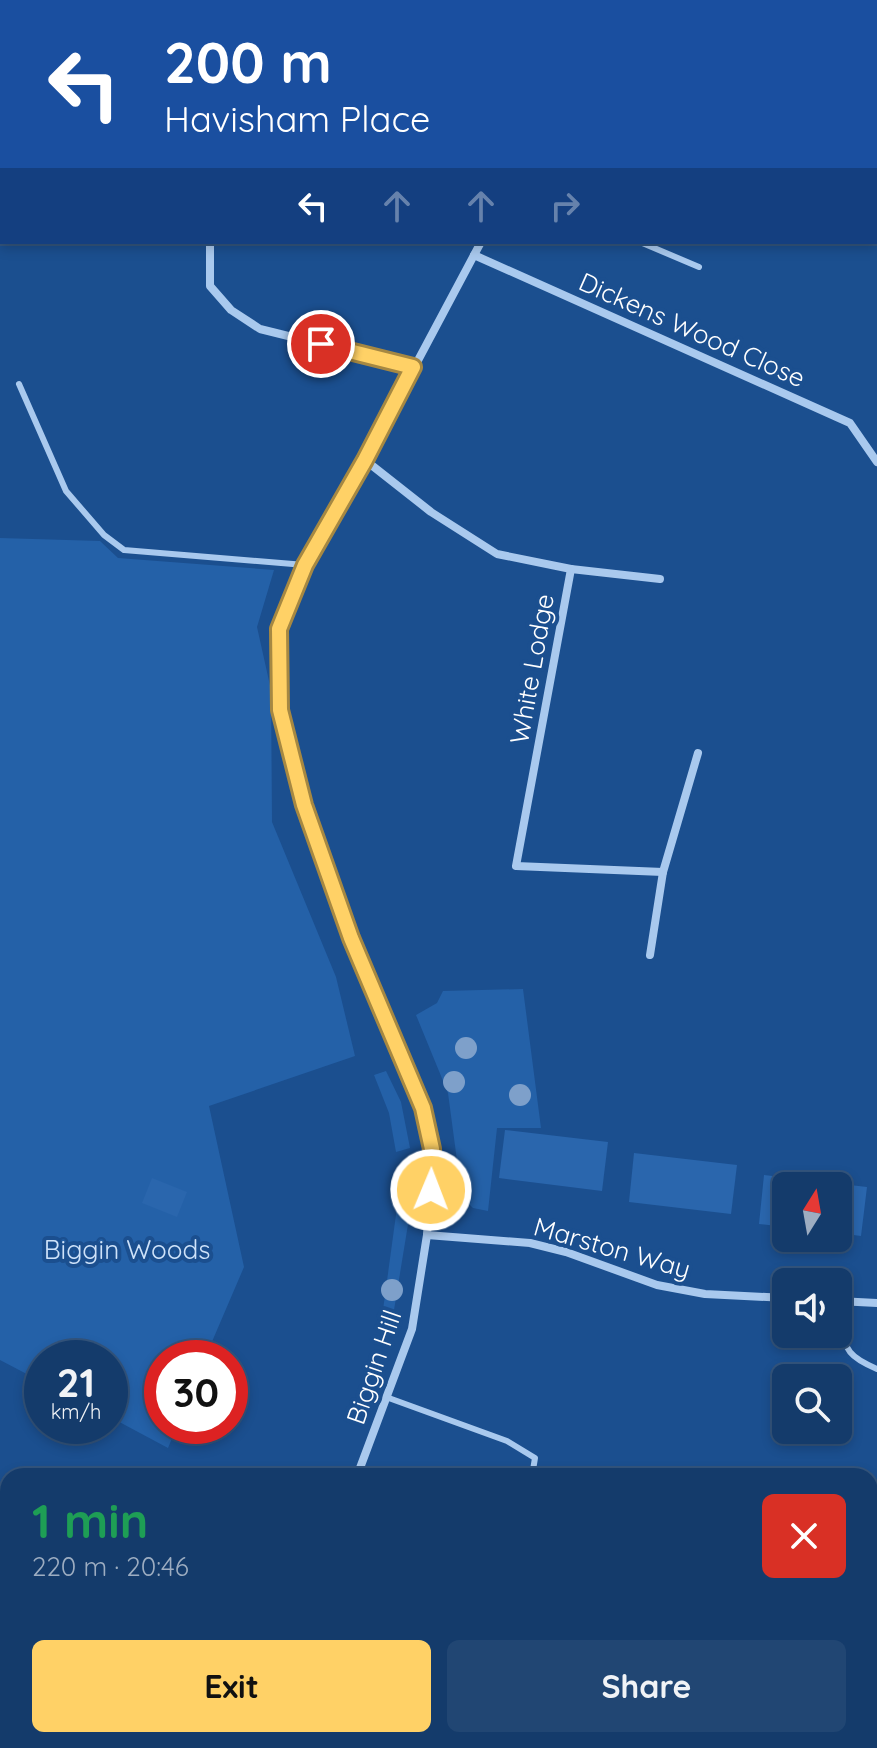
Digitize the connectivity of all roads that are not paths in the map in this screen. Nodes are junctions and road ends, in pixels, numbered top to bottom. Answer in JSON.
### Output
{"nodes":[{"id":1,"x":210,"y":244,"type":"edge"},
{"id":2,"x":480,"y":244,"type":"edge"},
{"id":3,"x":645,"y":244,"type":"edge"},
{"id":4,"x":474,"y":255,"type":"junction"},
{"id":5,"x":699,"y":267,"type":"dead end"},
{"id":6,"x":413,"y":367,"type":"junction"},
{"id":7,"x":19,"y":384,"type":"dead end"},
{"id":8,"x":365,"y":460,"type":"junction"},
{"id":9,"x":877,"y":462,"type":"edge"},
{"id":10,"x":305,"y":565,"type":"junction"},
{"id":11,"x":571,"y":569,"type":"junction"},
{"id":12,"x":660,"y":579,"type":"dead end"},
{"id":13,"x":698,"y":753,"type":"dead end"},
{"id":14,"x":663,"y":872,"type":"junction"},
{"id":15,"x":650,"y":955,"type":"dead end"},
{"id":16,"x":427,"y":1235,"type":"junction"},
{"id":17,"x":772,"y":1297,"type":"edge"},
{"id":18,"x":852,"y":1302,"type":"edge"},
{"id":19,"x":877,"y":1303,"type":"edge"},
{"id":20,"x":847,"y":1348,"type":"edge"},
{"id":21,"x":877,"y":1369,"type":"edge"},
{"id":22,"x":386,"y":1397,"type":"junction"},
{"id":23,"x":360,"y":1468,"type":"edge"},
{"id":24,"x":533,"y":1468,"type":"edge"}],
"edges":[{"from":1,"to":6,"type":"street"},
{"from":2,"to":4,"type":"street","name":"Biggin Hill"},
{"from":3,"to":5,"type":"lane"},
{"from":4,"to":6,"type":"street","name":"Biggin Hill"},
{"from":4,"to":9,"type":"street","name":"Dickens Wood Close"},
{"from":6,"to":8,"type":"street","name":"Biggin Hill"},
{"from":7,"to":10,"type":"lane"},
{"from":8,"to":10,"type":"street","name":"Biggin Hill"},
{"from":8,"to":11,"type":"street","name":"White Lodge"},
{"from":10,"to":16,"type":"street","name":"Biggin Hill"},
{"from":11,"to":12,"type":"street"},
{"from":11,"to":14,"type":"street","name":"White Lodge"},
{"from":13,"to":14,"type":"street"},
{"from":14,"to":15,"type":"street"},
{"from":16,"to":17,"type":"street","name":"Marston Way"},
{"from":16,"to":22,"type":"street","name":"Biggin Hill"},
{"from":18,"to":19,"type":"street"},
{"from":20,"to":21,"type":"lane"},
{"from":22,"to":23,"type":"street","name":"Biggin Hill"},
{"from":22,"to":24,"type":"lane"}]}
